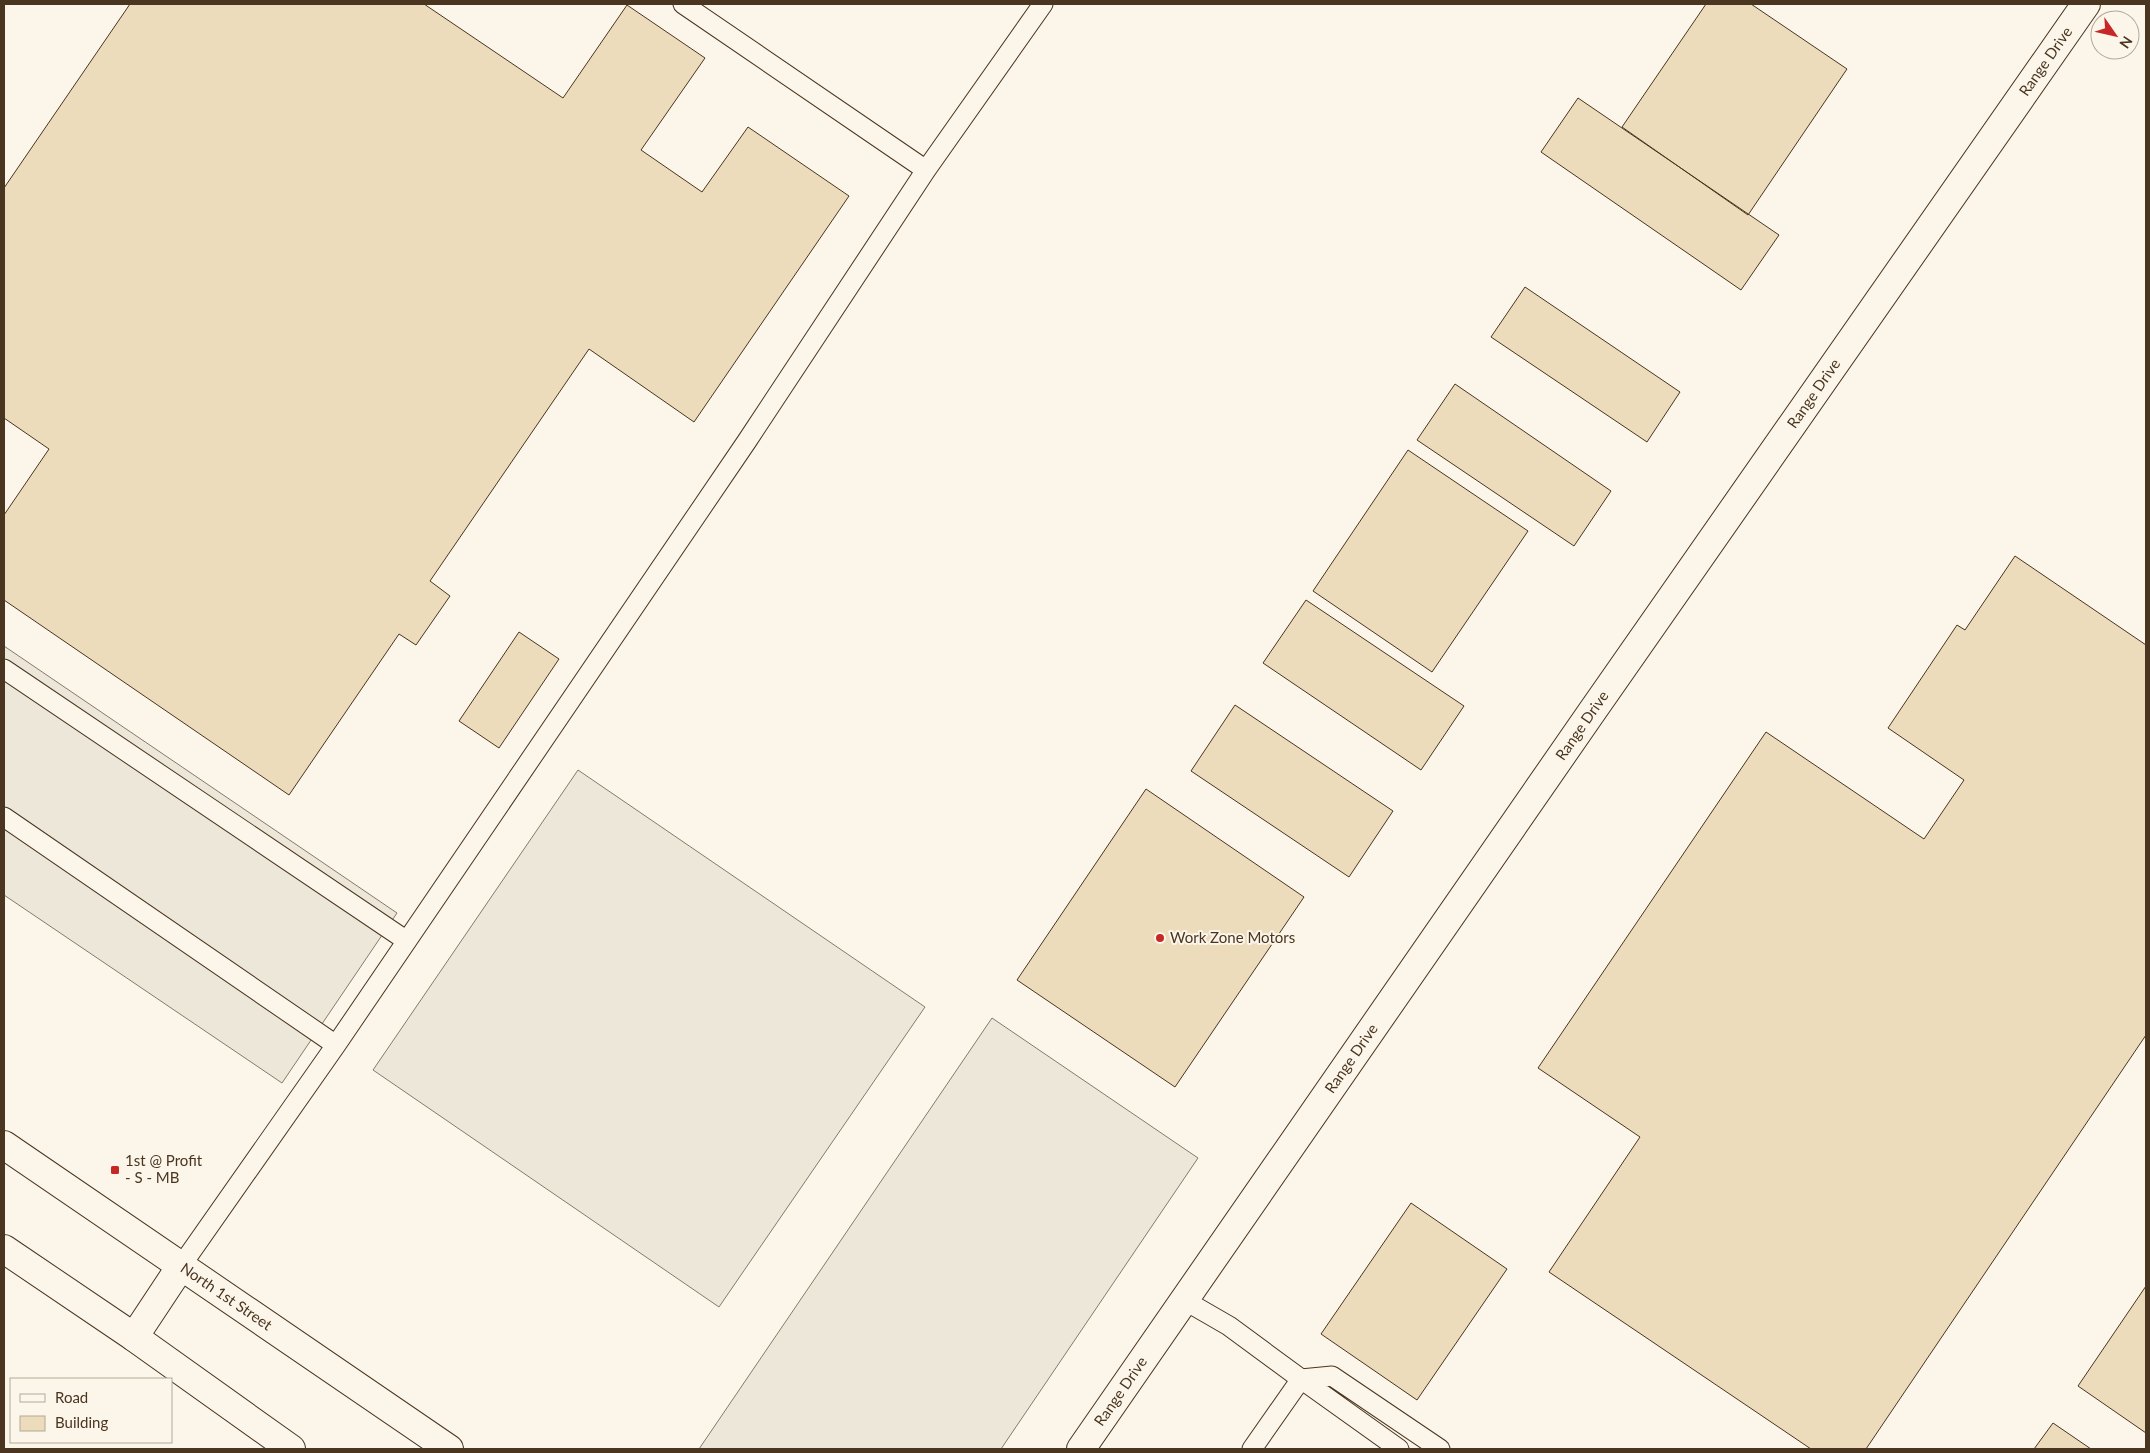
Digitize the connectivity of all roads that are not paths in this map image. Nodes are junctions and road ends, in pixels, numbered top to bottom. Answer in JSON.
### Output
{"nodes":[{"id":1,"x":683,"y":4,"type":"edge"},
{"id":2,"x":1043,"y":4,"type":"edge"},
{"id":3,"x":2086,"y":4,"type":"edge"},
{"id":4,"x":926,"y":170,"type":"junction"},
{"id":5,"x":4,"y":669,"type":"edge"},
{"id":6,"x":4,"y":817,"type":"edge"},
{"id":7,"x":407,"y":941,"type":"junction"},
{"id":8,"x":336,"y":1045,"type":"junction"},
{"id":9,"x":4,"y":1145,"type":"edge"},
{"id":10,"x":4,"y":1249,"type":"edge"},
{"id":11,"x":181,"y":1266,"type":"junction"},
{"id":12,"x":1184,"y":1300,"type":"junction"},
{"id":13,"x":134,"y":1337,"type":"junction"},
{"id":14,"x":1301,"y":1379,"type":"junction"},
{"id":15,"x":291,"y":1449,"type":"edge"},
{"id":16,"x":449,"y":1449,"type":"edge"},
{"id":17,"x":1081,"y":1449,"type":"edge"},
{"id":18,"x":1252,"y":1449,"type":"edge"},
{"id":19,"x":1399,"y":1449,"type":"edge"},
{"id":20,"x":1440,"y":1449,"type":"edge"}],
"edges":[{"from":1,"to":4,"type":"lane"},
{"from":2,"to":4,"type":"lane"},
{"from":3,"to":12,"type":"street","name":"Range Drive"},
{"from":4,"to":7,"type":"lane"},
{"from":5,"to":7,"type":"lane"},
{"from":6,"to":8,"type":"lane"},
{"from":7,"to":8,"type":"lane"},
{"from":8,"to":11,"type":"lane"},
{"from":9,"to":11,"type":"street","name":"North 1st Street"},
{"from":10,"to":13,"type":"street"},
{"from":11,"to":13,"type":"street"},
{"from":11,"to":16,"type":"street","name":"North 1st Street"},
{"from":12,"to":14,"type":"lane"},
{"from":12,"to":17,"type":"street","name":"Range Drive"},
{"from":13,"to":15,"type":"street"},
{"from":14,"to":18,"type":"lane"},
{"from":14,"to":19,"type":"lane"},
{"from":14,"to":20,"type":"lane"}]}
